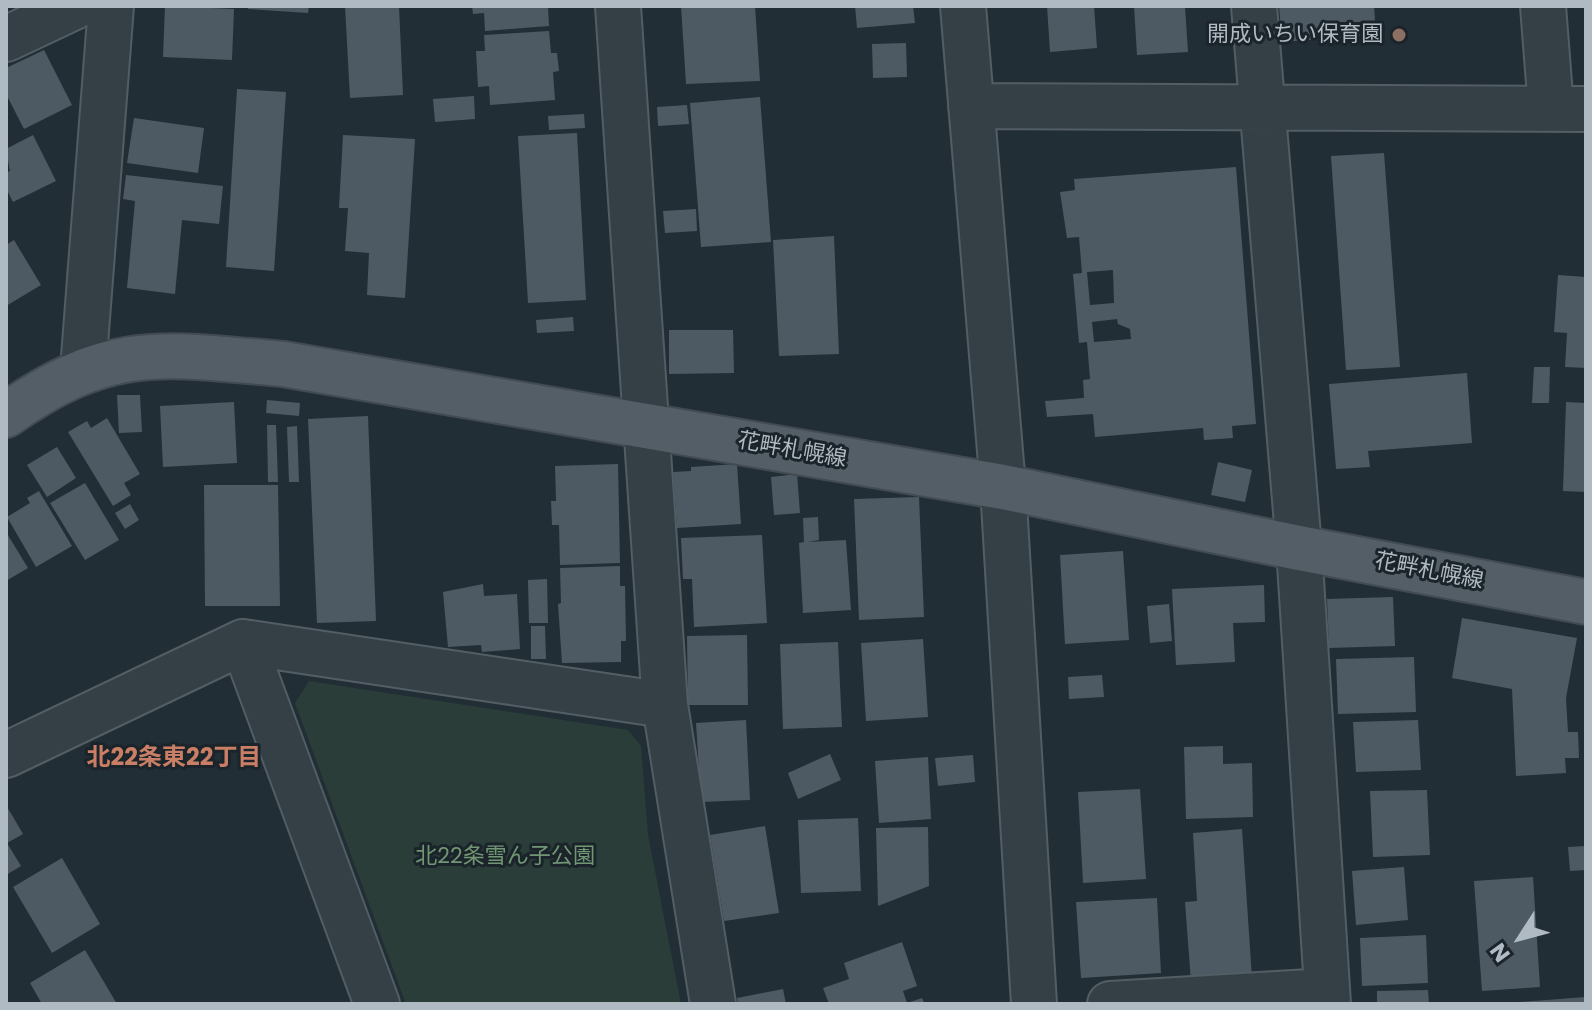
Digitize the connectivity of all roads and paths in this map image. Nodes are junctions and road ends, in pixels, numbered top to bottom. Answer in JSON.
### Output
{"nodes":[{"id":1,"x":76,"y":6,"type":"edge"},
{"id":2,"x":111,"y":6,"type":"edge"},
{"id":3,"x":618,"y":6,"type":"edge"},
{"id":4,"x":963,"y":6,"type":"edge"},
{"id":5,"x":1254,"y":6,"type":"edge"},
{"id":6,"x":1543,"y":6,"type":"edge"},
{"id":7,"x":6,"y":39,"type":"edge"},
{"id":8,"x":971,"y":106,"type":"junction"},
{"id":9,"x":1264,"y":109,"type":"junction"},
{"id":10,"x":1569,"y":109,"type":"edge"},
{"id":11,"x":83,"y":370,"type":"junction"},
{"id":12,"x":6,"y":415,"type":"edge"},
{"id":13,"x":645,"y":426,"type":"junction"},
{"id":14,"x":1003,"y":487,"type":"junction"},
{"id":15,"x":1299,"y":548,"type":"junction"},
{"id":16,"x":1586,"y":602,"type":"edge"},
{"id":17,"x":243,"y":642,"type":"junction"},
{"id":18,"x":665,"y":705,"type":"junction"},
{"id":19,"x":6,"y":755,"type":"edge"},
{"id":20,"x":1328,"y":998,"type":"edge"},
{"id":21,"x":377,"y":1004,"type":"edge"},
{"id":22,"x":713,"y":1004,"type":"edge"},
{"id":23,"x":1034,"y":1004,"type":"edge"},
{"id":24,"x":1110,"y":1004,"type":"edge"}],
"edges":[{"from":1,"to":7,"type":"street"},
{"from":2,"to":11,"type":"street"},
{"from":3,"to":13,"type":"street"},
{"from":4,"to":8,"type":"street"},
{"from":5,"to":9,"type":"street"},
{"from":6,"to":10,"type":"street"},
{"from":8,"to":9,"type":"street"},
{"from":8,"to":14,"type":"street"},
{"from":9,"to":10,"type":"street"},
{"from":9,"to":15,"type":"street"},
{"from":11,"to":12,"type":"main road","name":"花畔札幌線"},
{"from":11,"to":13,"type":"main road","name":"花畔札幌線"},
{"from":13,"to":14,"type":"main road","name":"花畔札幌線"},
{"from":13,"to":18,"type":"street"},
{"from":14,"to":15,"type":"main road","name":"花畔札幌線"},
{"from":14,"to":23,"type":"street"},
{"from":15,"to":16,"type":"main road","name":"花畔札幌線"},
{"from":15,"to":20,"type":"street"},
{"from":17,"to":18,"type":"street"},
{"from":17,"to":19,"type":"street"},
{"from":17,"to":21,"type":"street"},
{"from":18,"to":22,"type":"street"},
{"from":20,"to":24,"type":"street"}]}
